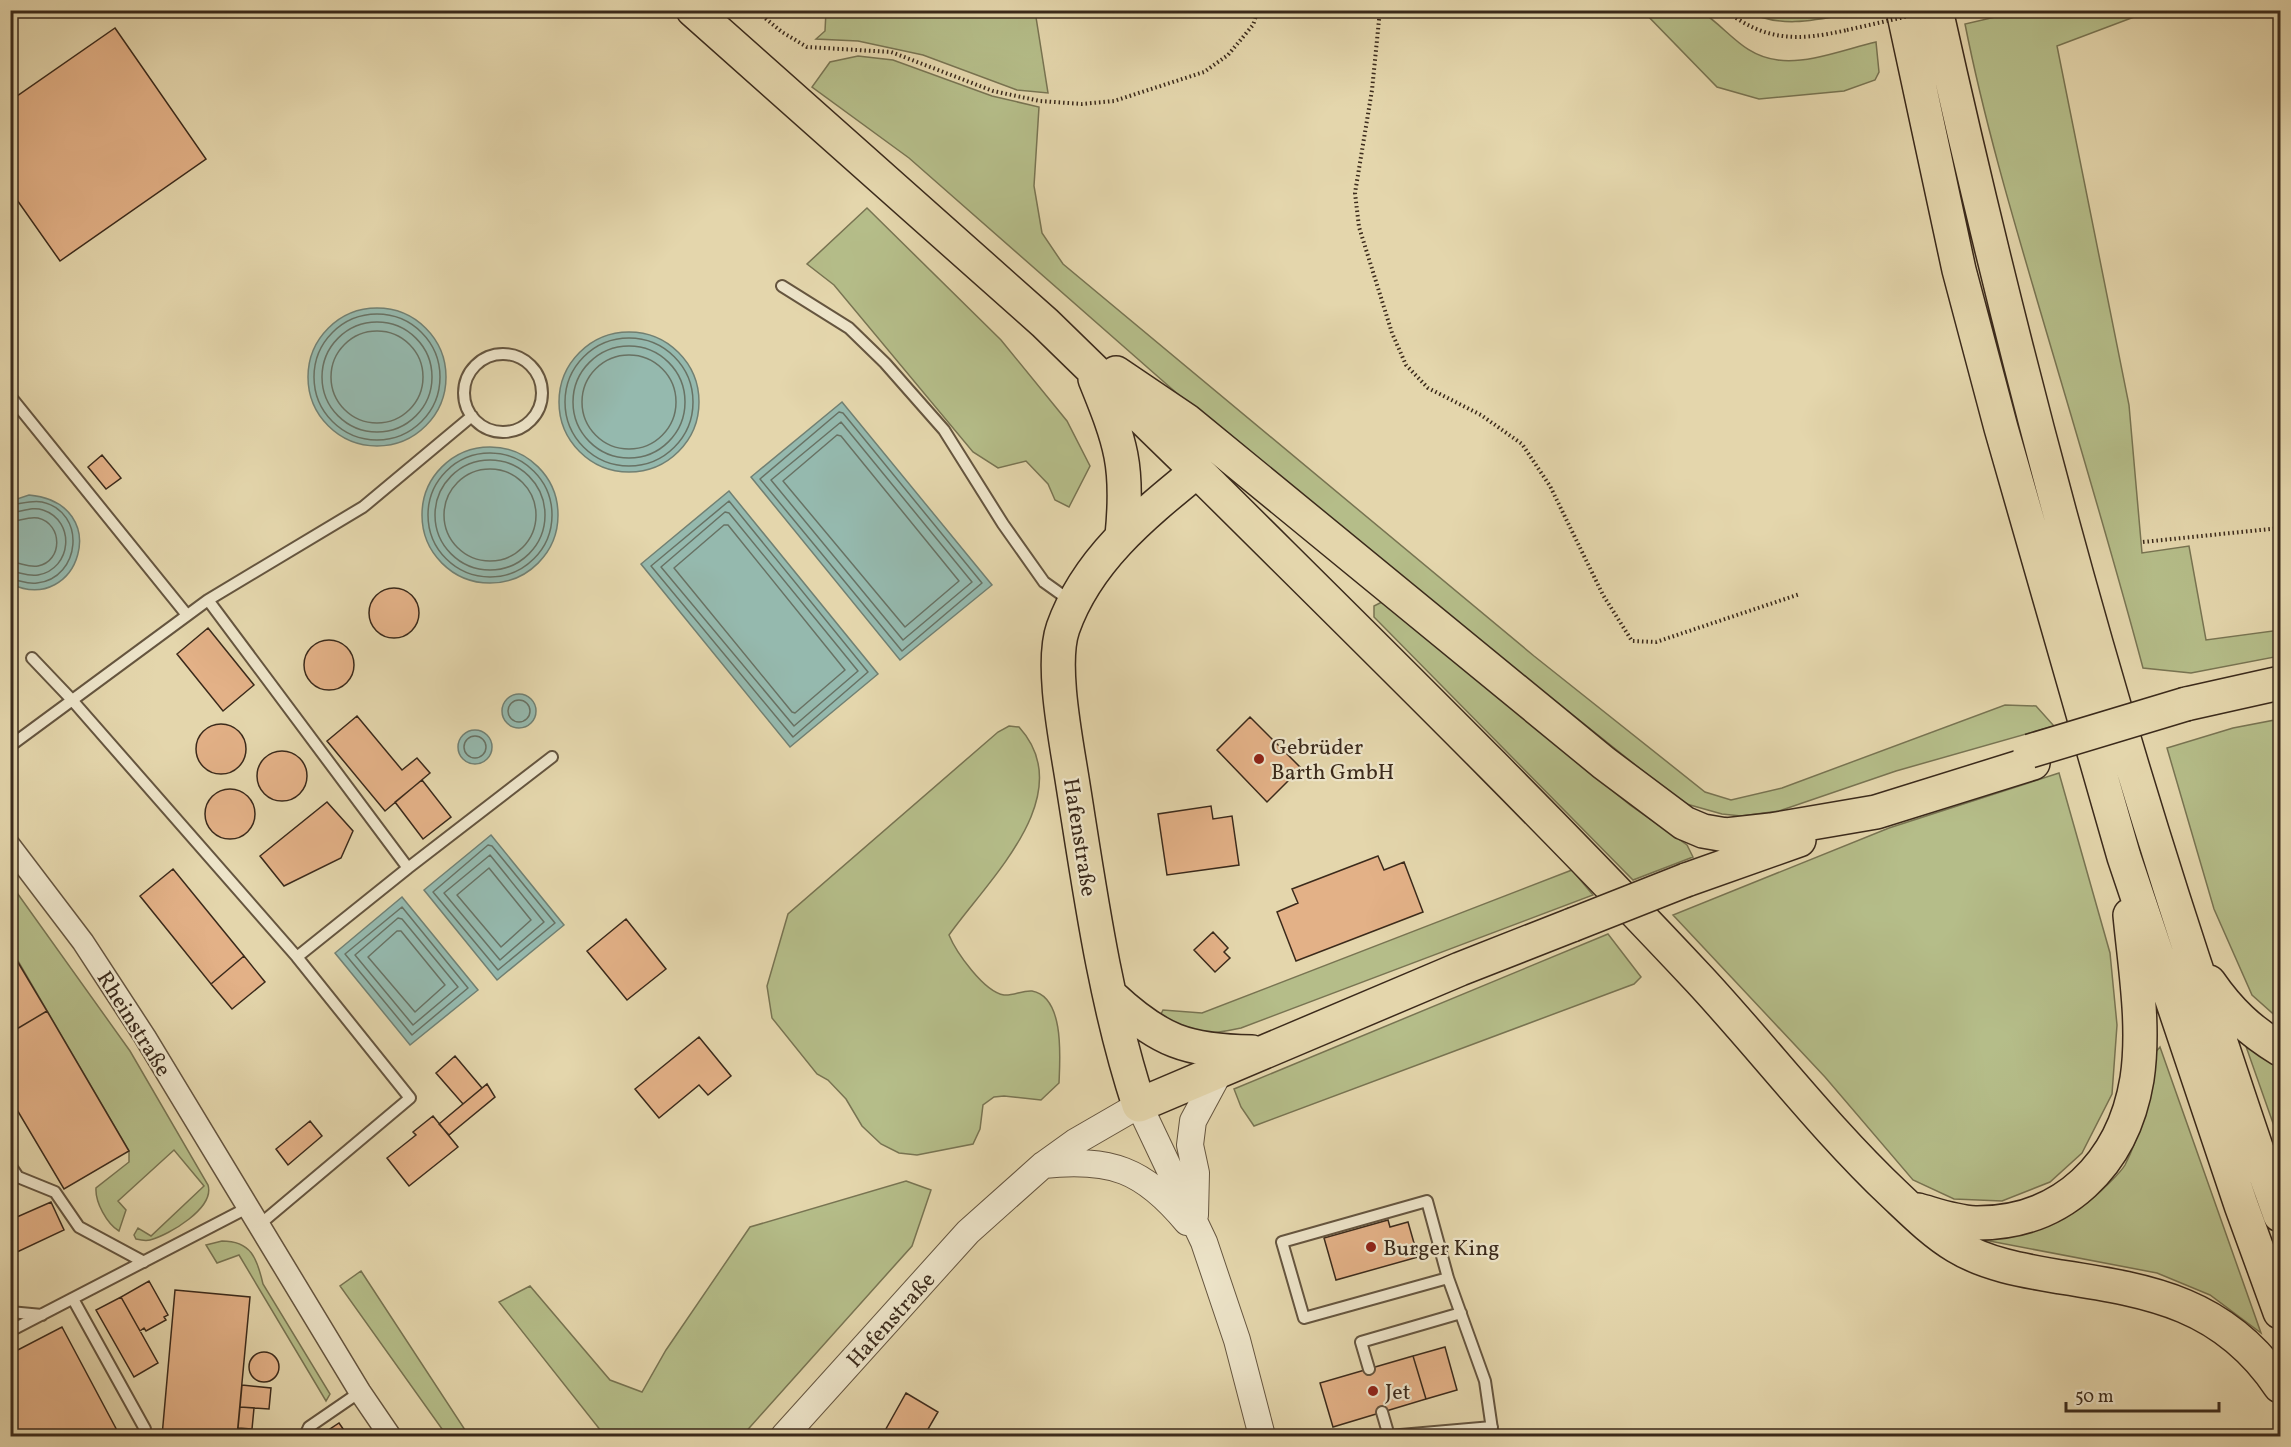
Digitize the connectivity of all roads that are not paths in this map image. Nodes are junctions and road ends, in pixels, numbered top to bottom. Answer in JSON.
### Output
{"nodes":[{"id":1,"x":693,"y":10,"type":"edge"},
{"id":2,"x":1903,"y":10,"type":"edge"},
{"id":3,"x":1936,"y":10,"type":"edge"},
{"id":4,"x":782,"y":286,"type":"dead end"},
{"id":5,"x":1079,"y":356,"type":"junction"},
{"id":6,"x":10,"y":396,"type":"edge"},
{"id":7,"x":472,"y":416,"type":"junction"},
{"id":8,"x":1197,"y":471,"type":"junction"},
{"id":9,"x":1122,"y":536,"type":"junction"},
{"id":10,"x":208,"y":600,"type":"junction"},
{"id":11,"x":1073,"y":602,"type":"junction"},
{"id":12,"x":187,"y":615,"type":"junction"},
{"id":13,"x":32,"y":658,"type":"dead end"},
{"id":14,"x":2280,"y":683,"type":"edge"},
{"id":15,"x":2280,"y":699,"type":"edge"},
{"id":16,"x":72,"y":700,"type":"junction"},
{"id":17,"x":2187,"y":711,"type":"junction"},
{"id":18,"x":10,"y":746,"type":"edge"},
{"id":19,"x":552,"y":757,"type":"dead end"},
{"id":20,"x":1876,"y":812,"type":"junction"},
{"id":21,"x":10,"y":846,"type":"edge"},
{"id":22,"x":2124,"y":857,"type":"junction"},
{"id":23,"x":408,"y":868,"type":"junction"},
{"id":24,"x":297,"y":957,"type":"junction"},
{"id":25,"x":2193,"y":961,"type":"junction"},
{"id":26,"x":1112,"y":996,"type":"junction"},
{"id":27,"x":2280,"y":1049,"type":"edge"},
{"id":28,"x":1262,"y":1052,"type":"junction"},
{"id":29,"x":1221,"y":1069,"type":"junction"},
{"id":30,"x":1139,"y":1105,"type":"junction"},
{"id":31,"x":10,"y":1165,"type":"edge"},
{"id":32,"x":1043,"y":1165,"type":"junction"},
{"id":33,"x":1907,"y":1206,"type":"junction"},
{"id":34,"x":247,"y":1208,"type":"junction"},
{"id":35,"x":2280,"y":1215,"type":"edge"},
{"id":36,"x":1195,"y":1218,"type":"junction"},
{"id":37,"x":259,"y":1226,"type":"junction"},
{"id":38,"x":1204,"y":1242,"type":"junction"},
{"id":39,"x":144,"y":1262,"type":"junction"},
{"id":40,"x":1448,"y":1278,"type":"junction"},
{"id":41,"x":73,"y":1299,"type":"junction"},
{"id":42,"x":10,"y":1312,"type":"edge"},
{"id":43,"x":2280,"y":1312,"type":"edge"},
{"id":44,"x":1461,"y":1313,"type":"junction"},
{"id":45,"x":42,"y":1315,"type":"junction"},
{"id":46,"x":10,"y":1331,"type":"edge"},
{"id":47,"x":1369,"y":1369,"type":"dead end"},
{"id":48,"x":2280,"y":1386,"type":"edge"},
{"id":49,"x":360,"y":1392,"type":"junction"},
{"id":50,"x":1382,"y":1412,"type":"dead end"},
{"id":51,"x":1493,"y":1432,"type":"edge"},
{"id":52,"x":144,"y":1437,"type":"edge"},
{"id":53,"x":305,"y":1437,"type":"edge"},
{"id":54,"x":390,"y":1437,"type":"edge"},
{"id":55,"x":784,"y":1437,"type":"edge"},
{"id":56,"x":1262,"y":1437,"type":"edge"}],
"edges":[{"from":1,"to":5,"type":"main road"},
{"from":2,"to":22,"type":"main road"},
{"from":3,"to":25,"type":"main road"},
{"from":4,"to":11,"type":"lane"},
{"from":5,"to":8,"type":"main road"},
{"from":5,"to":9,"type":"main road"},
{"from":5,"to":20,"type":"main road"},
{"from":6,"to":12,"type":"lane"},
{"from":7,"to":7,"type":"lane"},
{"from":7,"to":10,"type":"lane"},
{"from":8,"to":9,"type":"main road","name":"Hafenstraße"},
{"from":8,"to":33,"type":"main road"},
{"from":9,"to":11,"type":"main road","name":"Hafenstraße"},
{"from":10,"to":12,"type":"lane"},
{"from":10,"to":23,"type":"lane"},
{"from":11,"to":26,"type":"main road","name":"Hafenstraße"},
{"from":12,"to":16,"type":"lane"},
{"from":13,"to":16,"type":"lane"},
{"from":14,"to":17,"type":"main road"},
{"from":15,"to":17,"type":"main road"},
{"from":16,"to":18,"type":"lane"},
{"from":16,"to":24,"type":"lane"},
{"from":17,"to":20,"type":"main road"},
{"from":19,"to":23,"type":"lane"},
{"from":20,"to":28,"type":"main road","bridge":true},
{"from":21,"to":34,"type":"street","name":"Rheinstraße"},
{"from":22,"to":33,"type":"main road"},
{"from":22,"to":43,"type":"main road"},
{"from":23,"to":24,"type":"lane"},
{"from":24,"to":37,"type":"lane"},
{"from":25,"to":27,"type":"main road"},
{"from":25,"to":35,"type":"main road"},
{"from":26,"to":28,"type":"main road"},
{"from":26,"to":30,"type":"main road","name":"Hafenstraße"},
{"from":28,"to":29,"type":"main road"},
{"from":29,"to":30,"type":"main road"},
{"from":29,"to":36,"type":"street"},
{"from":30,"to":32,"type":"street","name":"Hafenstraße"},
{"from":30,"to":36,"type":"street"},
{"from":31,"to":39,"type":"lane"},
{"from":32,"to":38,"type":"street"},
{"from":32,"to":55,"type":"street","name":"Hafenstraße"},
{"from":33,"to":48,"type":"main road"},
{"from":34,"to":37,"type":"street","name":"Rheinstraße"},
{"from":34,"to":39,"type":"lane"},
{"from":36,"to":38,"type":"street"},
{"from":37,"to":49,"type":"street","name":"Rheinstraße"},
{"from":38,"to":56,"type":"street"},
{"from":39,"to":41,"type":"lane"},
{"from":40,"to":40,"type":"lane"},
{"from":40,"to":44,"type":"lane"},
{"from":41,"to":45,"type":"lane"},
{"from":41,"to":52,"type":"lane"},
{"from":42,"to":45,"type":"lane"},
{"from":44,"to":47,"type":"lane"},
{"from":44,"to":51,"type":"lane"},
{"from":45,"to":46,"type":"lane"},
{"from":49,"to":53,"type":"lane"},
{"from":49,"to":54,"type":"street","name":"Rheinstraße"},
{"from":50,"to":51,"type":"lane"}]}
